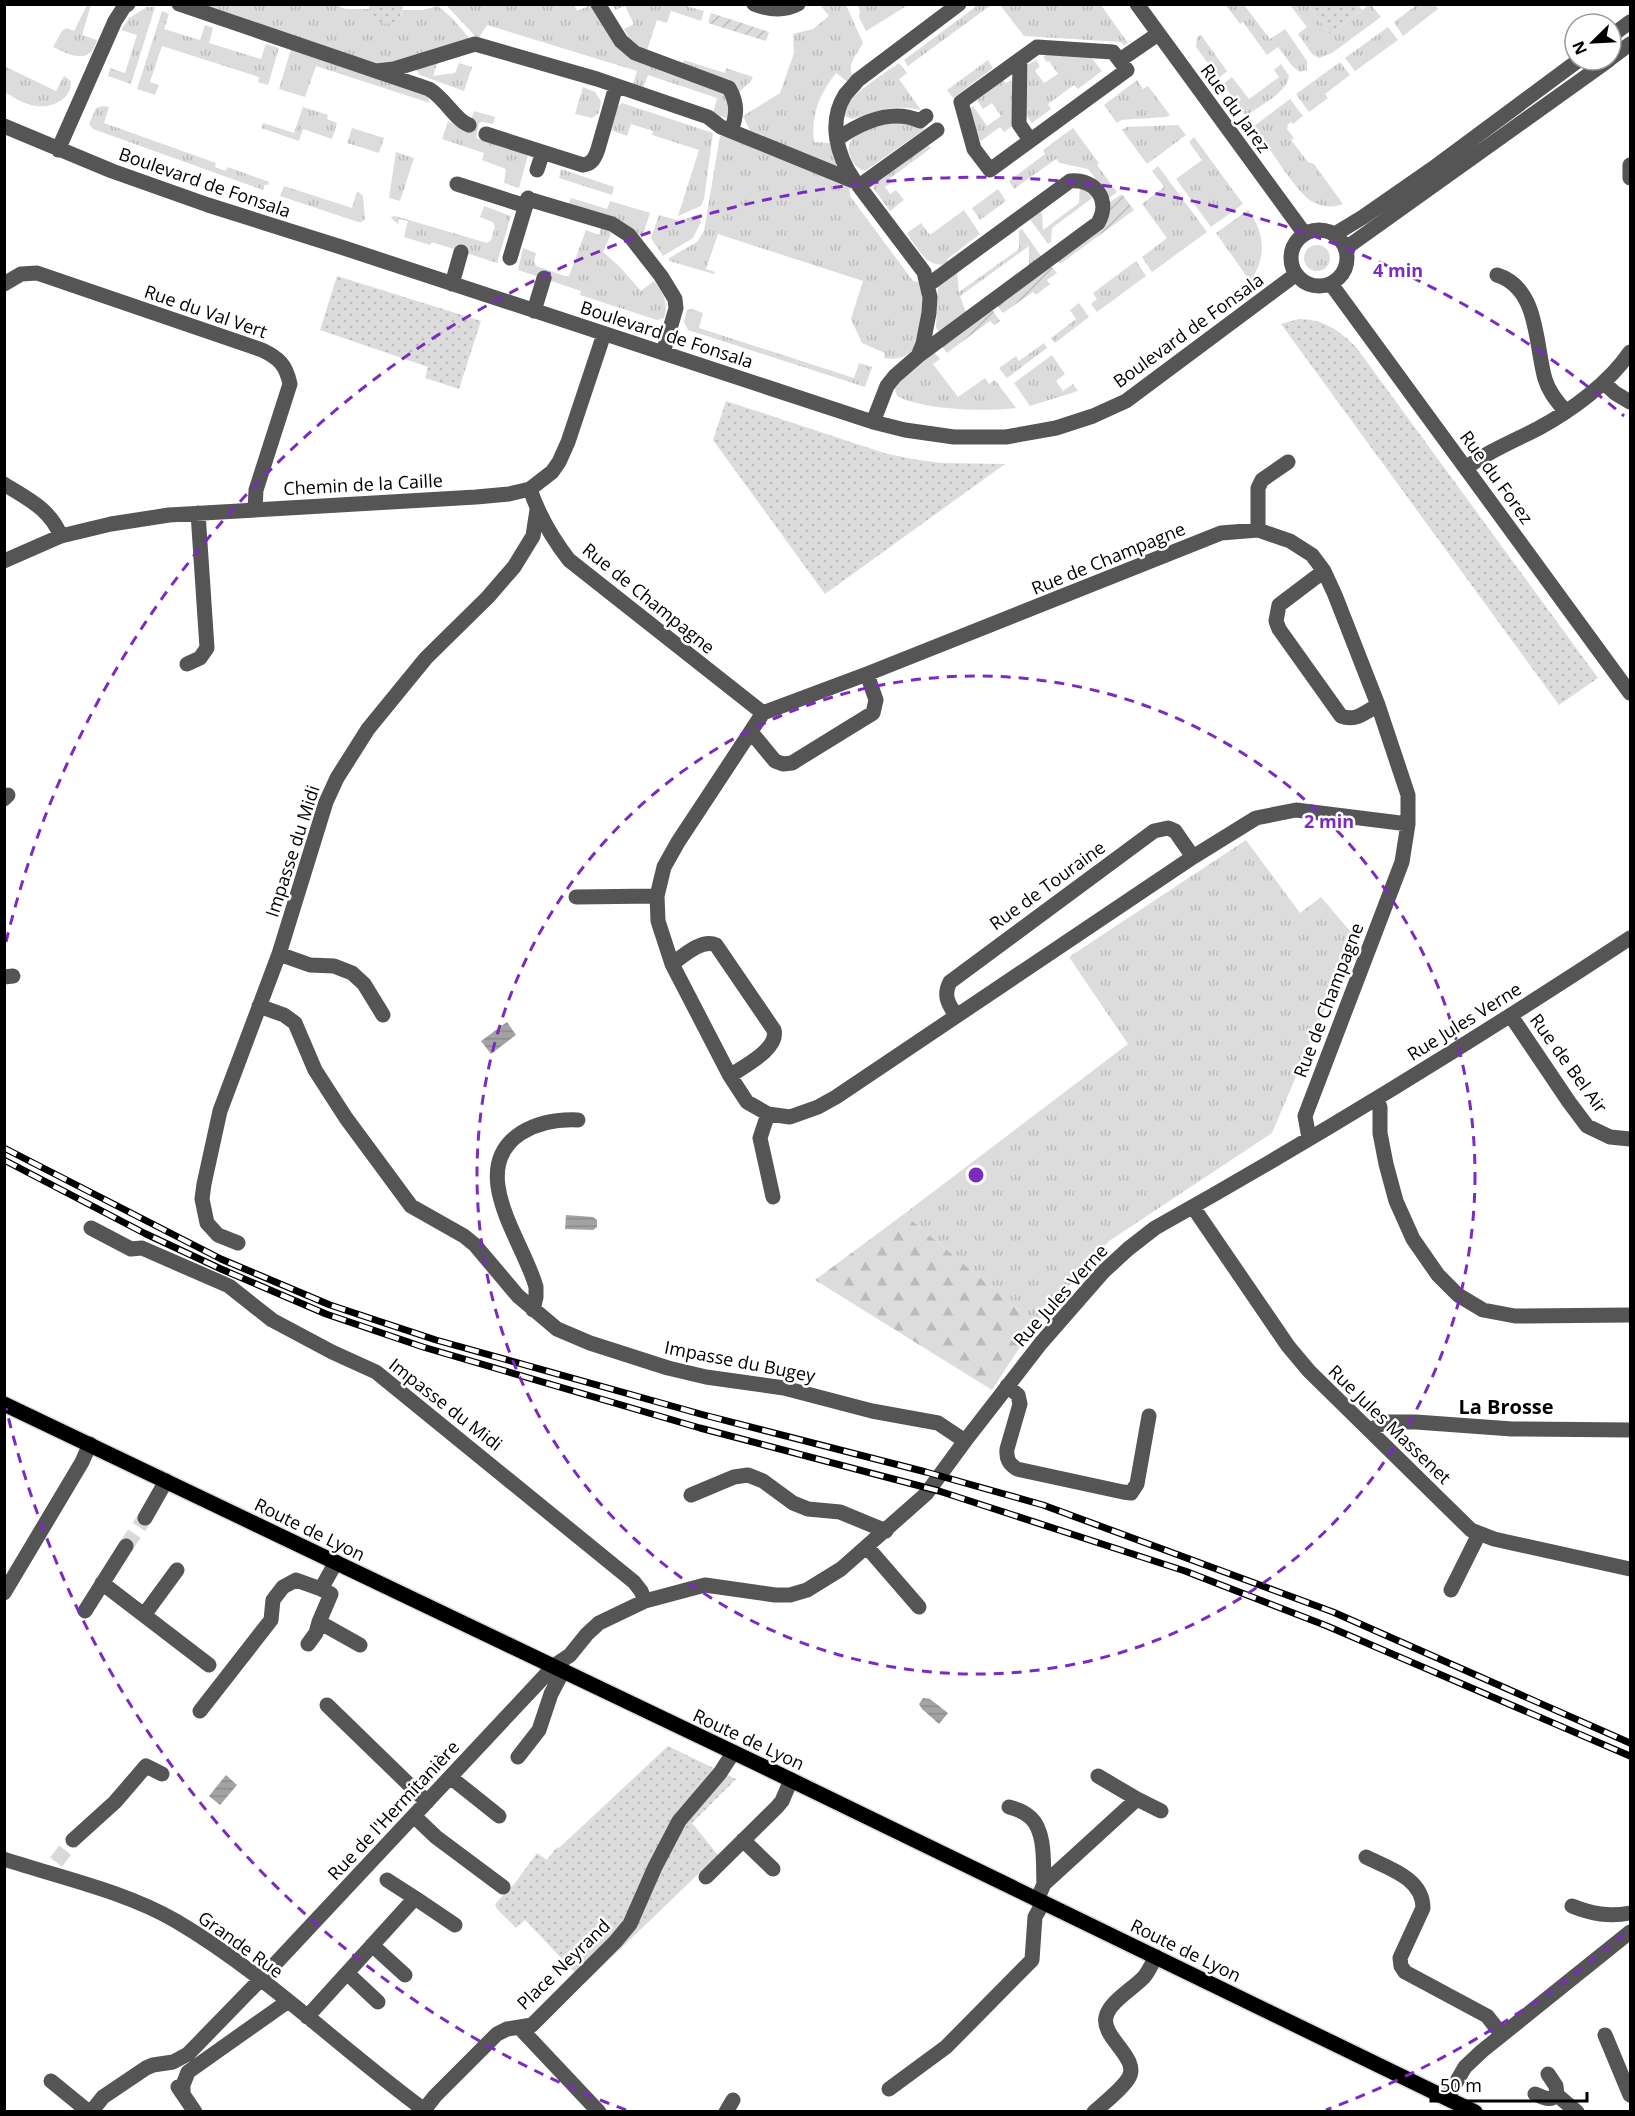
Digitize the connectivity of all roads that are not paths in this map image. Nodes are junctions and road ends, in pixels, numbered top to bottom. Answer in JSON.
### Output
{"nodes":[{"id":1,"x":128,"y":4,"type":"edge"},
{"id":2,"x":179,"y":4,"type":"edge"},
{"id":3,"x":598,"y":4,"type":"edge"},
{"id":4,"x":754,"y":4,"type":"edge"},
{"id":5,"x":798,"y":4,"type":"edge"},
{"id":6,"x":959,"y":4,"type":"edge"},
{"id":7,"x":1137,"y":4,"type":"edge"},
{"id":8,"x":1158,"y":34,"type":"junction"},
{"id":9,"x":1020,"y":60,"type":"junction"},
{"id":10,"x":1120,"y":60,"type":"junction"},
{"id":11,"x":376,"y":71,"type":"junction"},
{"id":12,"x":1564,"y":72,"type":"edge"},
{"id":13,"x":1590,"y":72,"type":"edge"},
{"id":14,"x":616,"y":86,"type":"junction"},
{"id":15,"x":926,"y":116,"type":"dead end"},
{"id":16,"x":469,"y":125,"type":"dead end"},
{"id":17,"x":4,"y":126,"type":"edge"},
{"id":18,"x":937,"y":130,"type":"dead end"},
{"id":19,"x":731,"y":131,"type":"junction"},
{"id":20,"x":486,"y":134,"type":"dead end"},
{"id":21,"x":837,"y":139,"type":"junction"},
{"id":22,"x":1030,"y":140,"type":"junction"},
{"id":23,"x":58,"y":150,"type":"junction"},
{"id":24,"x":543,"y":152,"type":"junction"},
{"id":25,"x":1630,"y":165,"type":"edge"},
{"id":26,"x":537,"y":170,"type":"dead end"},
{"id":27,"x":1436,"y":174,"type":"junction"},
{"id":28,"x":1630,"y":178,"type":"edge"},
{"id":29,"x":457,"y":184,"type":"dead end"},
{"id":30,"x":858,"y":184,"type":"junction"},
{"id":31,"x":528,"y":199,"type":"junction"},
{"id":32,"x":1304,"y":233,"type":"junction"},
{"id":33,"x":1335,"y":234,"type":"junction"},
{"id":34,"x":1346,"y":248,"type":"junction"},
{"id":35,"x":461,"y":252,"type":"dead end"},
{"id":36,"x":510,"y":258,"type":"dead end"},
{"id":37,"x":1295,"y":275,"type":"junction"},
{"id":38,"x":1497,"y":275,"type":"dead end"},
{"id":39,"x":544,"y":278,"type":"dead end"},
{"id":40,"x":4,"y":284,"type":"edge"},
{"id":41,"x":452,"y":284,"type":"junction"},
{"id":42,"x":1331,"y":284,"type":"junction"},
{"id":43,"x":928,"y":285,"type":"junction"},
{"id":44,"x":534,"y":310,"type":"junction"},
{"id":45,"x":604,"y":334,"type":"junction"},
{"id":46,"x":1630,"y":352,"type":"edge"},
{"id":47,"x":663,"y":353,"type":"junction"},
{"id":48,"x":918,"y":356,"type":"junction"},
{"id":49,"x":1604,"y":383,"type":"junction"},
{"id":50,"x":1630,"y":402,"type":"edge"},
{"id":51,"x":1565,"y":411,"type":"junction"},
{"id":52,"x":873,"y":422,"type":"junction"},
{"id":53,"x":1288,"y":462,"type":"dead end"},
{"id":54,"x":1466,"y":468,"type":"junction"},
{"id":55,"x":4,"y":484,"type":"edge"},
{"id":56,"x":530,"y":489,"type":"junction"},
{"id":57,"x":255,"y":509,"type":"junction"},
{"id":58,"x":537,"y":510,"type":"junction"},
{"id":59,"x":198,"y":513,"type":"junction"},
{"id":60,"x":1258,"y":530,"type":"junction"},
{"id":61,"x":60,"y":536,"type":"junction"},
{"id":62,"x":4,"y":561,"type":"edge"},
{"id":63,"x":1323,"y":571,"type":"junction"},
{"id":64,"x":187,"y":664,"type":"dead end"},
{"id":65,"x":867,"y":674,"type":"junction"},
{"id":66,"x":1630,"y":693,"type":"edge"},
{"id":67,"x":1378,"y":705,"type":"junction"},
{"id":68,"x":763,"y":713,"type":"junction"},
{"id":69,"x":751,"y":732,"type":"junction"},
{"id":70,"x":1408,"y":824,"type":"junction"},
{"id":71,"x":1193,"y":857,"type":"junction"},
{"id":72,"x":657,"y":896,"type":"junction"},
{"id":73,"x":576,"y":897,"type":"dead end"},
{"id":74,"x":1630,"y":938,"type":"edge"},
{"id":75,"x":279,"y":954,"type":"junction"},
{"id":76,"x":672,"y":964,"type":"junction"},
{"id":77,"x":259,"y":1006,"type":"junction"},
{"id":78,"x":383,"y":1015,"type":"dead end"},
{"id":79,"x":956,"y":1015,"type":"junction"},
{"id":80,"x":1511,"y":1016,"type":"junction"},
{"id":81,"x":730,"y":1076,"type":"junction"},
{"id":82,"x":1376,"y":1099,"type":"junction"},
{"id":83,"x":768,"y":1114,"type":"junction"},
{"id":84,"x":578,"y":1120,"type":"dead end"},
{"id":85,"x":1309,"y":1138,"type":"junction"},
{"id":86,"x":1630,"y":1139,"type":"edge"},
{"id":87,"x":772,"y":1197,"type":"dead end"},
{"id":88,"x":1193,"y":1207,"type":"junction"},
{"id":89,"x":91,"y":1228,"type":"dead end"},
{"id":90,"x":238,"y":1243,"type":"dead end"},
{"id":91,"x":533,"y":1310,"type":"junction"},
{"id":92,"x":1630,"y":1315,"type":"edge"},
{"id":93,"x":1007,"y":1386,"type":"junction"},
{"id":94,"x":4,"y":1404,"type":"edge"},
{"id":95,"x":1149,"y":1416,"type":"dead end"},
{"id":96,"x":1630,"y":1430,"type":"edge"},
{"id":97,"x":1372,"y":1431,"type":"junction"},
{"id":98,"x":964,"y":1440,"type":"junction"},
{"id":99,"x":90,"y":1444,"type":"junction"},
{"id":100,"x":166,"y":1481,"type":"junction"},
{"id":101,"x":691,"y":1495,"type":"dead end"},
{"id":102,"x":145,"y":1518,"type":"tunnel mouth"},
{"id":103,"x":886,"y":1531,"type":"junction"},
{"id":104,"x":1479,"y":1534,"type":"junction"},
{"id":105,"x":126,"y":1546,"type":"tunnel mouth"},
{"id":106,"x":867,"y":1547,"type":"junction"},
{"id":107,"x":336,"y":1562,"type":"junction"},
{"id":108,"x":1630,"y":1569,"type":"edge"},
{"id":109,"x":177,"y":1570,"type":"dead end"},
{"id":110,"x":102,"y":1583,"type":"junction"},
{"id":111,"x":321,"y":1589,"type":"junction"},
{"id":112,"x":1451,"y":1590,"type":"dead end"},
{"id":113,"x":4,"y":1593,"type":"edge"},
{"id":114,"x":645,"y":1601,"type":"junction"},
{"id":115,"x":919,"y":1607,"type":"dead end"},
{"id":116,"x":85,"y":1611,"type":"dead end"},
{"id":117,"x":144,"y":1616,"type":"junction"},
{"id":118,"x":319,"y":1622,"type":"junction"},
{"id":119,"x":308,"y":1644,"type":"dead end"},
{"id":120,"x":360,"y":1645,"type":"dead end"},
{"id":121,"x":209,"y":1665,"type":"dead end"},
{"id":122,"x":559,"y":1669,"type":"junction"},
{"id":123,"x":327,"y":1705,"type":"dead end"},
{"id":124,"x":200,"y":1711,"type":"dead end"},
{"id":125,"x":733,"y":1753,"type":"junction"},
{"id":126,"x":518,"y":1757,"type":"dead end"},
{"id":127,"x":162,"y":1774,"type":"dead end"},
{"id":128,"x":1098,"y":1776,"type":"dead end"},
{"id":129,"x":450,"y":1777,"type":"junction"},
{"id":130,"x":791,"y":1780,"type":"junction"},
{"id":131,"x":1137,"y":1799,"type":"junction"},
{"id":132,"x":427,"y":1803,"type":"junction"},
{"id":133,"x":1009,"y":1807,"type":"dead end"},
{"id":134,"x":1161,"y":1811,"type":"dead end"},
{"id":135,"x":414,"y":1816,"type":"junction"},
{"id":136,"x":499,"y":1816,"type":"dead end"},
{"id":137,"x":73,"y":1840,"type":"tunnel mouth"},
{"id":138,"x":743,"y":1840,"type":"junction"},
{"id":139,"x":1366,"y":1857,"type":"dead end"},
{"id":140,"x":4,"y":1859,"type":"edge"},
{"id":141,"x":772,"y":1869,"type":"dead end"},
{"id":142,"x":706,"y":1877,"type":"dead end"},
{"id":143,"x":387,"y":1880,"type":"dead end"},
{"id":144,"x":1044,"y":1884,"type":"junction"},
{"id":145,"x":503,"y":1887,"type":"dead end"},
{"id":146,"x":415,"y":1898,"type":"junction"},
{"id":147,"x":1040,"y":1901,"type":"junction"},
{"id":148,"x":1572,"y":1906,"type":"dead end"},
{"id":149,"x":1630,"y":1913,"type":"edge"},
{"id":150,"x":455,"y":1925,"type":"dead end"},
{"id":151,"x":1630,"y":1932,"type":"edge"},
{"id":152,"x":372,"y":1944,"type":"junction"},
{"id":153,"x":1156,"y":1957,"type":"junction"},
{"id":154,"x":347,"y":1973,"type":"junction"},
{"id":155,"x":405,"y":1975,"type":"dead end"},
{"id":156,"x":261,"y":1980,"type":"junction"},
{"id":157,"x":287,"y":2001,"type":"junction"},
{"id":158,"x":378,"y":2002,"type":"dead end"},
{"id":159,"x":307,"y":2017,"type":"junction"},
{"id":160,"x":519,"y":2027,"type":"junction"},
{"id":161,"x":1502,"y":2035,"type":"junction"},
{"id":162,"x":1605,"y":2035,"type":"dead end"},
{"id":163,"x":188,"y":2054,"type":"junction"},
{"id":164,"x":1548,"y":2074,"type":"dead end"},
{"id":165,"x":51,"y":2081,"type":"dead end"},
{"id":166,"x":889,"y":2089,"type":"dead end"},
{"id":167,"x":183,"y":2094,"type":"junction"},
{"id":168,"x":1535,"y":2094,"type":"dead end"},
{"id":169,"x":1557,"y":2095,"type":"junction"},
{"id":170,"x":1630,"y":2096,"type":"edge"},
{"id":171,"x":1447,"y":2098,"type":"junction"},
{"id":172,"x":425,"y":2111,"type":"edge"},
{"id":173,"x":90,"y":2112,"type":"edge"},
{"id":174,"x":195,"y":2112,"type":"edge"},
{"id":175,"x":599,"y":2112,"type":"edge"},
{"id":176,"x":1094,"y":2112,"type":"edge"},
{"id":177,"x":1475,"y":2112,"type":"edge"},
{"id":178,"x":1577,"y":2112,"type":"edge"}],
"edges":[{"from":1,"to":23,"type":"street"},
{"from":2,"to":11,"type":"street"},
{"from":3,"to":19,"type":"street"},
{"from":4,"to":5,"type":"street"},
{"from":6,"to":21,"type":"street"},
{"from":7,"to":8,"type":"street","name":"Rue du Jarez"},
{"from":8,"to":10,"type":"street"},
{"from":8,"to":32,"type":"street","name":"Rue du Jarez"},
{"from":9,"to":10,"type":"street"},
{"from":9,"to":22,"type":"street"},
{"from":9,"to":22,"type":"street"},
{"from":10,"to":22,"type":"street"},
{"from":11,"to":14,"type":"street"},
{"from":11,"to":16,"type":"street"},
{"from":12,"to":27,"type":"street"},
{"from":13,"to":27,"type":"street"},
{"from":14,"to":19,"type":"street"},
{"from":14,"to":24,"type":"street"},
{"from":15,"to":21,"type":"street"},
{"from":17,"to":23,"type":"street","name":"Boulevard de Fonsala"},
{"from":18,"to":30,"type":"street"},
{"from":19,"to":30,"type":"street"},
{"from":20,"to":24,"type":"street"},
{"from":21,"to":30,"type":"street"},
{"from":23,"to":41,"type":"street","name":"Boulevard de Fonsala"},
{"from":24,"to":26,"type":"street"},
{"from":25,"to":28,"type":"street"},
{"from":27,"to":33,"type":"street"},
{"from":27,"to":34,"type":"street"},
{"from":29,"to":31,"type":"street"},
{"from":30,"to":43,"type":"street"},
{"from":31,"to":36,"type":"street"},
{"from":31,"to":47,"type":"street"},
{"from":32,"to":33,"type":"street"},
{"from":32,"to":37,"type":"street"},
{"from":33,"to":34,"type":"street"},
{"from":34,"to":42,"type":"street"},
{"from":35,"to":41,"type":"street"},
{"from":37,"to":42,"type":"street"},
{"from":37,"to":52,"type":"street","name":"Boulevard de Fonsala"},
{"from":38,"to":51,"type":"street"},
{"from":39,"to":44,"type":"street"},
{"from":40,"to":57,"type":"street","name":"Rue du Val Vert"},
{"from":41,"to":44,"type":"street","name":"Boulevard de Fonsala"},
{"from":42,"to":54,"type":"street","name":"Rue du Forez"},
{"from":43,"to":48,"type":"street"},
{"from":43,"to":48,"type":"street"},
{"from":44,"to":45,"type":"street","name":"Boulevard de Fonsala"},
{"from":45,"to":47,"type":"street","name":"Boulevard de Fonsala"},
{"from":45,"to":56,"type":"street"},
{"from":46,"to":49,"type":"street"},
{"from":47,"to":52,"type":"street","name":"Boulevard de Fonsala"},
{"from":48,"to":52,"type":"street"},
{"from":49,"to":50,"type":"street"},
{"from":49,"to":51,"type":"street"},
{"from":51,"to":54,"type":"street"},
{"from":53,"to":60,"type":"street"},
{"from":54,"to":66,"type":"street","name":"Rue du Forez"},
{"from":55,"to":61,"type":"street"},
{"from":56,"to":57,"type":"street","name":"Chemin de la Caille"},
{"from":56,"to":58,"type":"street","name":"Rue de Champagne"},
{"from":57,"to":59,"type":"street","name":"Chemin de la Caille"},
{"from":58,"to":68,"type":"street","name":"Rue de Champagne"},
{"from":58,"to":75,"type":"street","name":"Impasse du Midi"},
{"from":59,"to":61,"type":"street","name":"Chemin de la Caille"},
{"from":59,"to":64,"type":"street"},
{"from":60,"to":63,"type":"street","name":"Rue de Champagne"},
{"from":60,"to":65,"type":"street","name":"Rue de Champagne"},
{"from":61,"to":62,"type":"street","name":"Chemin de la Caille"},
{"from":63,"to":67,"type":"street","name":"Rue de Champagne"},
{"from":63,"to":67,"type":"street"},
{"from":65,"to":68,"type":"street","name":"Rue de Champagne"},
{"from":65,"to":69,"type":"street"},
{"from":67,"to":70,"type":"street","name":"Rue de Champagne"},
{"from":68,"to":69,"type":"street"},
{"from":69,"to":72,"type":"street"},
{"from":70,"to":71,"type":"street"},
{"from":70,"to":85,"type":"street","name":"Rue de Champagne"},
{"from":71,"to":79,"type":"street"},
{"from":71,"to":79,"type":"street","name":"Rue de Touraine"},
{"from":72,"to":73,"type":"street"},
{"from":72,"to":76,"type":"street"},
{"from":74,"to":80,"type":"street","name":"Rue Jules Verne"},
{"from":75,"to":77,"type":"street","name":"Impasse du Midi"},
{"from":75,"to":78,"type":"street"},
{"from":76,"to":81,"type":"street"},
{"from":76,"to":81,"type":"street"},
{"from":77,"to":90,"type":"street","name":"Impasse du Midi"},
{"from":77,"to":91,"type":"street","name":"Impasse du Bugey"},
{"from":79,"to":83,"type":"street"},
{"from":80,"to":82,"type":"street","name":"Rue Jules Verne"},
{"from":80,"to":86,"type":"street","name":"Rue de Bel Air"},
{"from":81,"to":83,"type":"street"},
{"from":82,"to":85,"type":"street","name":"Rue Jules Verne"},
{"from":82,"to":92,"type":"street"},
{"from":83,"to":87,"type":"street"},
{"from":84,"to":91,"type":"street"},
{"from":85,"to":88,"type":"street","name":"Rue Jules Verne"},
{"from":88,"to":93,"type":"street","name":"Rue Jules Verne"},
{"from":88,"to":97,"type":"street","name":"Rue Jules Massenet"},
{"from":89,"to":114,"type":"street","name":"Impasse du Midi"},
{"from":91,"to":98,"type":"street","name":"Impasse du Bugey"},
{"from":93,"to":95,"type":"street"},
{"from":93,"to":98,"type":"street","name":"Rue Jules Verne"},
{"from":94,"to":99,"type":"main road","name":"Route de Lyon"},
{"from":96,"to":97,"type":"street"},
{"from":97,"to":104,"type":"street","name":"Rue Jules Massenet"},
{"from":98,"to":103,"type":"street","name":"Rue Jules Verne"},
{"from":99,"to":100,"type":"main road","name":"Route de Lyon"},
{"from":99,"to":113,"type":"street"},
{"from":100,"to":102,"type":"street"},
{"from":100,"to":107,"type":"main road","name":"Route de Lyon"},
{"from":101,"to":103,"type":"street"},
{"from":103,"to":106,"type":"street","name":"Rue Jules Verne"},
{"from":104,"to":108,"type":"street","name":"Rue Jules Massenet"},
{"from":104,"to":112,"type":"street"},
{"from":105,"to":110,"type":"street"},
{"from":106,"to":114,"type":"street","name":"Rue Jules Verne"},
{"from":106,"to":115,"type":"street"},
{"from":107,"to":111,"type":"street"},
{"from":107,"to":122,"type":"main road","name":"Route de Lyon"},
{"from":109,"to":117,"type":"street"},
{"from":110,"to":116,"type":"street"},
{"from":110,"to":117,"type":"street"},
{"from":111,"to":118,"type":"street"},
{"from":111,"to":124,"type":"street"},
{"from":114,"to":122,"type":"street","name":"Rue Jules Verne"},
{"from":117,"to":121,"type":"street"},
{"from":118,"to":119,"type":"street"},
{"from":118,"to":120,"type":"street"},
{"from":122,"to":125,"type":"main road","name":"Route de Lyon"},
{"from":122,"to":126,"type":"street"},
{"from":122,"to":129,"type":"street","name":"Rue de l'Hermitanière"},
{"from":123,"to":132,"type":"street"},
{"from":125,"to":130,"type":"main road","name":"Route de Lyon"},
{"from":125,"to":160,"type":"street","name":"Place Neyrand"},
{"from":127,"to":137,"type":"street"},
{"from":128,"to":131,"type":"street"},
{"from":129,"to":132,"type":"street","name":"Rue de l'Hermitanière"},
{"from":129,"to":136,"type":"street"},
{"from":130,"to":138,"type":"street"},
{"from":130,"to":147,"type":"main road","name":"Route de Lyon"},
{"from":131,"to":134,"type":"street"},
{"from":131,"to":144,"type":"street"},
{"from":132,"to":135,"type":"street","name":"Rue de l'Hermitanière"},
{"from":133,"to":144,"type":"street"},
{"from":135,"to":145,"type":"street"},
{"from":135,"to":156,"type":"street","name":"Rue de l'Hermitanière"},
{"from":138,"to":141,"type":"street"},
{"from":138,"to":142,"type":"street"},
{"from":139,"to":161,"type":"street"},
{"from":140,"to":156,"type":"street","name":"Grande Rue"},
{"from":143,"to":146,"type":"street"},
{"from":144,"to":147,"type":"street"},
{"from":146,"to":150,"type":"street"},
{"from":146,"to":152,"type":"street"},
{"from":147,"to":153,"type":"main road","name":"Route de Lyon"},
{"from":147,"to":166,"type":"street"},
{"from":148,"to":149,"type":"street"},
{"from":151,"to":161,"type":"street"},
{"from":152,"to":154,"type":"street"},
{"from":152,"to":155,"type":"street"},
{"from":153,"to":171,"type":"main road","name":"Route de Lyon"},
{"from":153,"to":176,"type":"street"},
{"from":154,"to":158,"type":"street"},
{"from":154,"to":159,"type":"street"},
{"from":156,"to":157,"type":"street","name":"Grande Rue"},
{"from":156,"to":163,"type":"street","name":"Rue de l'Hermitanière"},
{"from":157,"to":159,"type":"street","name":"Grande Rue"},
{"from":157,"to":167,"type":"street"},
{"from":159,"to":172,"type":"street","name":"Grande Rue"},
{"from":160,"to":172,"type":"street","name":"Place Neyrand"},
{"from":160,"to":175,"type":"street"},
{"from":161,"to":171,"type":"street"},
{"from":162,"to":170,"type":"street"},
{"from":163,"to":167,"type":"street"},
{"from":163,"to":173,"type":"street"},
{"from":164,"to":169,"type":"street"},
{"from":165,"to":173,"type":"street"},
{"from":167,"to":174,"type":"street"},
{"from":168,"to":169,"type":"street"},
{"from":169,"to":178,"type":"street"},
{"from":171,"to":177,"type":"main road","name":"Route de Lyon"}]}
